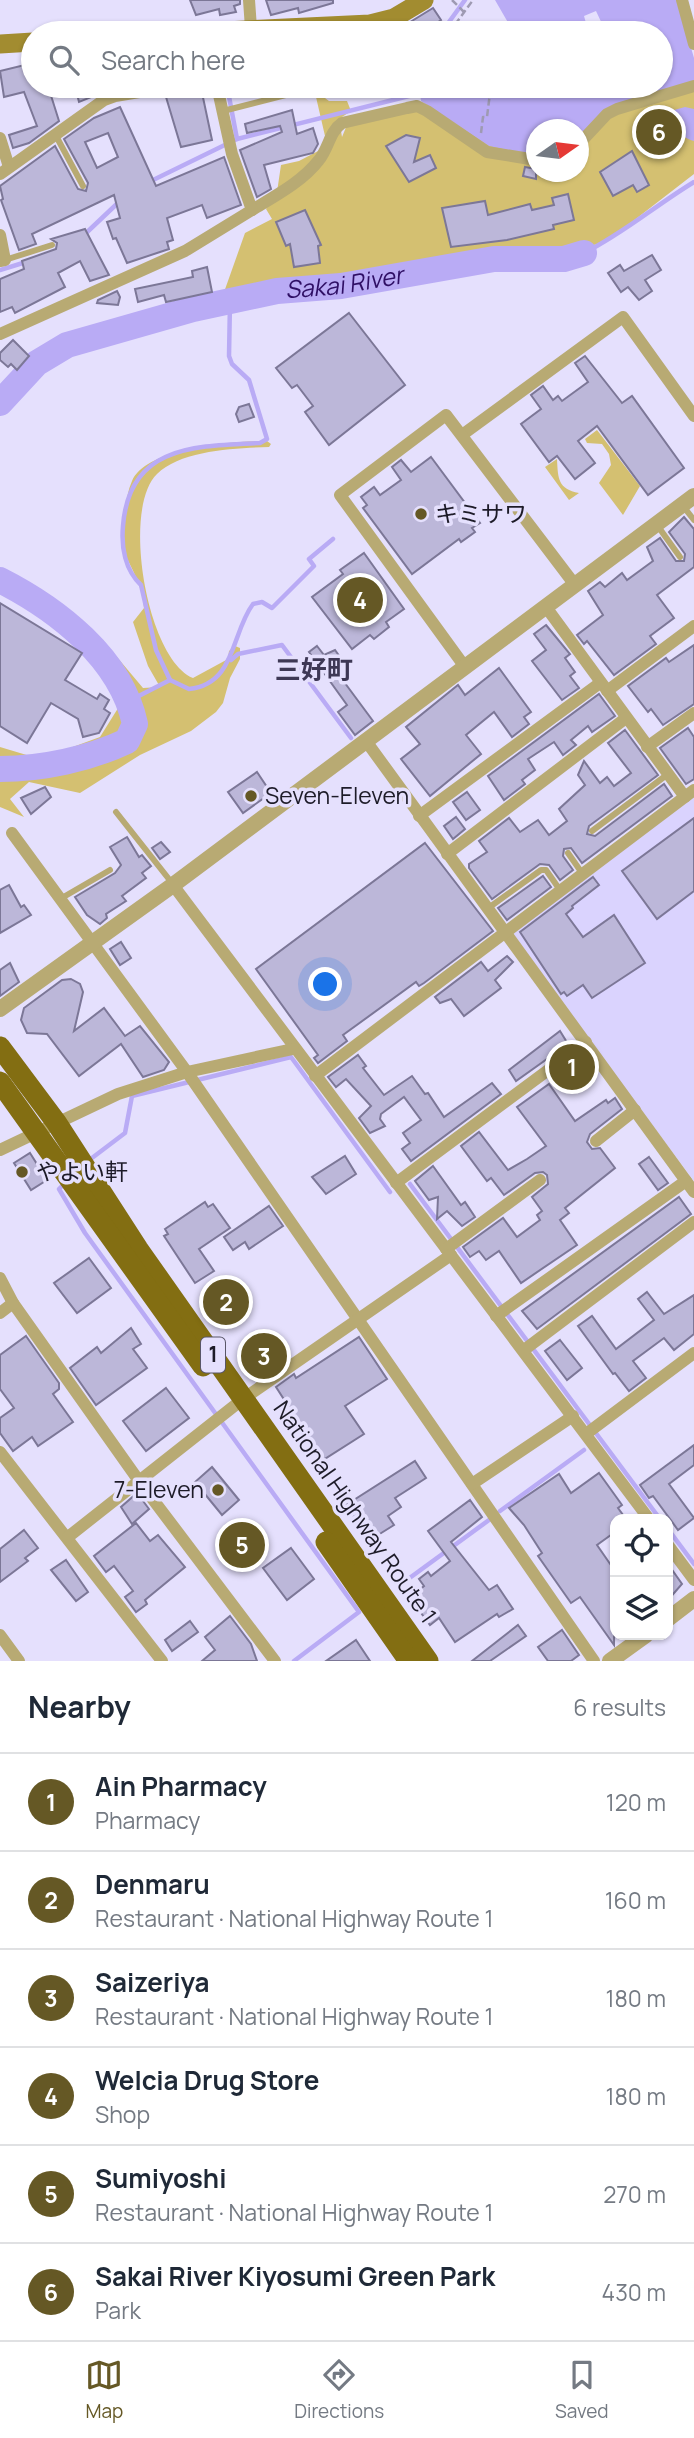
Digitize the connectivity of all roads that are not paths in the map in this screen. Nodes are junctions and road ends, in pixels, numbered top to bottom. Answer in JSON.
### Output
{"nodes":[{"id":1,"x":249,"y":0,"type":"edge"},
{"id":2,"x":424,"y":0,"type":"edge"},
{"id":3,"x":682,"y":0,"type":"edge"},
{"id":4,"x":250,"y":21,"type":"edge"},
{"id":5,"x":382,"y":21,"type":"edge"},
{"id":6,"x":21,"y":43,"type":"edge"},
{"id":7,"x":0,"y":44,"type":"edge"},
{"id":8,"x":694,"y":44,"type":"edge"},
{"id":9,"x":694,"y":86,"type":"edge"},
{"id":10,"x":673,"y":92,"type":"edge"},
{"id":11,"x":112,"y":98,"type":"edge"},
{"id":12,"x":219,"y":98,"type":"edge"},
{"id":13,"x":273,"y":98,"type":"edge"},
{"id":14,"x":654,"y":98,"type":"edge"},
{"id":15,"x":222,"y":111,"type":"junction"},
{"id":16,"x":55,"y":134,"type":"junction"},
{"id":17,"x":589,"y":134,"type":"edge"},
{"id":18,"x":0,"y":138,"type":"edge"},
{"id":19,"x":526,"y":158,"type":"edge"},
{"id":20,"x":4,"y":171,"type":"edge"},
{"id":21,"x":83,"y":186,"type":"dead end"},
{"id":22,"x":252,"y":211,"type":"junction"},
{"id":23,"x":0,"y":235,"type":"edge"},
{"id":24,"x":52,"y":245,"type":"dead end"},
{"id":25,"x":2,"y":260,"type":"edge"},
{"id":26,"x":0,"y":334,"type":"edge"},
{"id":27,"x":694,"y":416,"type":"edge"},
{"id":28,"x":462,"y":435,"type":"junction"},
{"id":29,"x":688,"y":500,"type":"edge"},
{"id":30,"x":694,"y":520,"type":"edge"},
{"id":31,"x":656,"y":524,"type":"junction"},
{"id":32,"x":680,"y":557,"type":"dead end"},
{"id":33,"x":575,"y":585,"type":"junction"},
{"id":34,"x":546,"y":607,"type":"junction"},
{"id":35,"x":694,"y":626,"type":"edge"},
{"id":36,"x":466,"y":667,"type":"junction"},
{"id":37,"x":603,"y":687,"type":"junction"},
{"id":38,"x":694,"y":713,"type":"edge"},
{"id":39,"x":626,"y":718,"type":"junction"},
{"id":40,"x":366,"y":741,"type":"junction"},
{"id":41,"x":647,"y":747,"type":"junction"},
{"id":42,"x":668,"y":774,"type":"junction"},
{"id":43,"x":690,"y":794,"type":"edge"},
{"id":44,"x":116,"y":812,"type":"dead end"},
{"id":45,"x":419,"y":816,"type":"junction"},
{"id":46,"x":593,"y":831,"type":"dead end"},
{"id":47,"x":12,"y":833,"type":"dead end"},
{"id":48,"x":568,"y":853,"type":"dead end"},
{"id":49,"x":447,"y":854,"type":"junction"},
{"id":50,"x":110,"y":870,"type":"dead end"},
{"id":51,"x":582,"y":873,"type":"junction"},
{"id":52,"x":173,"y":885,"type":"junction"},
{"id":53,"x":559,"y":890,"type":"junction"},
{"id":54,"x":60,"y":899,"type":"junction"},
{"id":55,"x":486,"y":909,"type":"junction"},
{"id":56,"x":503,"y":933,"type":"junction"},
{"id":57,"x":93,"y":943,"type":"junction"},
{"id":58,"x":0,"y":1009,"type":"edge"},
{"id":59,"x":586,"y":1042,"type":"junction"},
{"id":60,"x":0,"y":1047,"type":"edge"},
{"id":61,"x":293,"y":1049,"type":"junction"},
{"id":62,"x":187,"y":1072,"type":"junction"},
{"id":63,"x":315,"y":1076,"type":"junction"},
{"id":64,"x":0,"y":1082,"type":"edge"},
{"id":65,"x":635,"y":1110,"type":"junction"},
{"id":66,"x":56,"y":1122,"type":"junction"},
{"id":67,"x":36,"y":1132,"type":"junction"},
{"id":68,"x":596,"y":1141,"type":"dead end"},
{"id":69,"x":0,"y":1150,"type":"edge"},
{"id":70,"x":540,"y":1180,"type":"dead end"},
{"id":71,"x":686,"y":1181,"type":"junction"},
{"id":72,"x":396,"y":1183,"type":"junction"},
{"id":73,"x":694,"y":1192,"type":"edge"},
{"id":74,"x":694,"y":1222,"type":"edge"},
{"id":75,"x":449,"y":1252,"type":"junction"},
{"id":76,"x":0,"y":1278,"type":"edge"},
{"id":77,"x":13,"y":1303,"type":"junction"},
{"id":78,"x":0,"y":1313,"type":"edge"},
{"id":79,"x":496,"y":1316,"type":"junction"},
{"id":80,"x":358,"y":1320,"type":"junction"},
{"id":81,"x":524,"y":1350,"type":"junction"},
{"id":82,"x":694,"y":1353,"type":"edge"},
{"id":83,"x":238,"y":1403,"type":"junction"},
{"id":84,"x":573,"y":1416,"type":"junction"},
{"id":85,"x":586,"y":1434,"type":"junction"},
{"id":86,"x":1,"y":1454,"type":"edge"},
{"id":87,"x":139,"y":1481,"type":"junction"},
{"id":88,"x":472,"y":1484,"type":"junction"},
{"id":89,"x":645,"y":1514,"type":"edge"},
{"id":90,"x":68,"y":1536,"type":"junction"},
{"id":91,"x":673,"y":1552,"type":"edge"},
{"id":92,"x":694,"y":1580,"type":"edge"},
{"id":93,"x":694,"y":1599,"type":"edge"},
{"id":94,"x":673,"y":1615,"type":"edge"},
{"id":95,"x":0,"y":1635,"type":"edge"},
{"id":96,"x":639,"y":1640,"type":"edge"},
{"id":97,"x":19,"y":1661,"type":"edge"},
{"id":98,"x":162,"y":1661,"type":"edge"},
{"id":99,"x":275,"y":1661,"type":"edge"},
{"id":100,"x":409,"y":1661,"type":"edge"},
{"id":101,"x":428,"y":1661,"type":"edge"},
{"id":102,"x":594,"y":1661,"type":"edge"},
{"id":103,"x":610,"y":1661,"type":"edge"}],
"edges":[{"from":1,"to":4,"type":"street"},
{"from":2,"to":5,"type":"main road"},
{"from":3,"to":8,"type":"street"},
{"from":6,"to":7,"type":"main road"},
{"from":9,"to":10,"type":"street"},
{"from":11,"to":16,"type":"street"},
{"from":12,"to":15,"type":"street"},
{"from":13,"to":15,"type":"lane"},
{"from":14,"to":17,"type":"street"},
{"from":15,"to":22,"type":"street"},
{"from":16,"to":20,"type":"street"},
{"from":16,"to":21,"type":"lane"},
{"from":18,"to":20,"type":"street"},
{"from":19,"to":22,"type":"street"},
{"from":22,"to":26,"type":"street"},
{"from":23,"to":25,"type":"street"},
{"from":24,"to":25,"type":"lane"},
{"from":27,"to":28,"type":"street"},
{"from":28,"to":33,"type":"street"},
{"from":28,"to":36,"type":"street"},
{"from":29,"to":30,"type":"lane"},
{"from":29,"to":31,"type":"street"},
{"from":31,"to":32,"type":"lane"},
{"from":31,"to":33,"type":"street"},
{"from":33,"to":34,"type":"street"},
{"from":34,"to":36,"type":"street"},
{"from":34,"to":37,"type":"street"},
{"from":35,"to":37,"type":"street"},
{"from":36,"to":40,"type":"street"},
{"from":37,"to":39,"type":"street"},
{"from":37,"to":45,"type":"street"},
{"from":38,"to":41,"type":"street"},
{"from":39,"to":41,"type":"street"},
{"from":39,"to":49,"type":"street"},
{"from":40,"to":45,"type":"street"},
{"from":40,"to":52,"type":"street"},
{"from":41,"to":42,"type":"street"},
{"from":42,"to":43,"type":"street"},
{"from":42,"to":46,"type":"lane"},
{"from":43,"to":51,"type":"street"},
{"from":44,"to":52,"type":"lane"},
{"from":45,"to":49,"type":"street"},
{"from":47,"to":54,"type":"street"},
{"from":48,"to":51,"type":"lane"},
{"from":49,"to":55,"type":"street"},
{"from":50,"to":54,"type":"lane"},
{"from":51,"to":53,"type":"street"},
{"from":52,"to":57,"type":"street"},
{"from":52,"to":61,"type":"street"},
{"from":53,"to":55,"type":"lane"},
{"from":53,"to":56,"type":"street"},
{"from":54,"to":57,"type":"street"},
{"from":55,"to":56,"type":"street"},
{"from":56,"to":59,"type":"street"},
{"from":56,"to":63,"type":"street"},
{"from":57,"to":58,"type":"street"},
{"from":57,"to":62,"type":"street"},
{"from":59,"to":65,"type":"street"},
{"from":59,"to":72,"type":"street"},
{"from":60,"to":66,"type":"highway","name":"National Highway Route 1","number":"1"},
{"from":61,"to":62,"type":"street"},
{"from":61,"to":63,"type":"street"},
{"from":62,"to":66,"type":"street"},
{"from":62,"to":80,"type":"street"},
{"from":63,"to":72,"type":"street"},
{"from":64,"to":67,"type":"highway","name":"National Highway Route 1","number":"1"},
{"from":65,"to":68,"type":"street"},
{"from":65,"to":71,"type":"street"},
{"from":66,"to":67,"type":"street"},
{"from":66,"to":83,"type":"highway","name":"National Highway Route 1","number":"1"},
{"from":67,"to":69,"type":"street"},
{"from":67,"to":83,"type":"highway","name":"National Highway Route 1","number":"1"},
{"from":70,"to":75,"type":"street"},
{"from":71,"to":73,"type":"street"},
{"from":71,"to":79,"type":"street"},
{"from":72,"to":75,"type":"street"},
{"from":74,"to":81,"type":"street"},
{"from":75,"to":79,"type":"street"},
{"from":75,"to":80,"type":"street"},
{"from":76,"to":77,"type":"street"},
{"from":77,"to":78,"type":"street"},
{"from":77,"to":87,"type":"street"},
{"from":79,"to":81,"type":"street"},
{"from":80,"to":83,"type":"street"},
{"from":80,"to":88,"type":"street"},
{"from":81,"to":84,"type":"street"},
{"from":82,"to":85,"type":"street"},
{"from":83,"to":87,"type":"street"},
{"from":83,"to":100,"type":"highway","name":"National Highway Route 1","number":"1"},
{"from":83,"to":101,"type":"highway","name":"National Highway Route 1","number":"1"},
{"from":84,"to":85,"type":"street"},
{"from":84,"to":88,"type":"street"},
{"from":85,"to":89,"type":"street"},
{"from":86,"to":90,"type":"street"},
{"from":87,"to":90,"type":"street"},
{"from":87,"to":99,"type":"street"},
{"from":88,"to":102,"type":"street"},
{"from":90,"to":98,"type":"street"},
{"from":91,"to":92,"type":"street"},
{"from":93,"to":94,"type":"street"},
{"from":95,"to":97,"type":"street"},
{"from":96,"to":103,"type":"street"}]}
